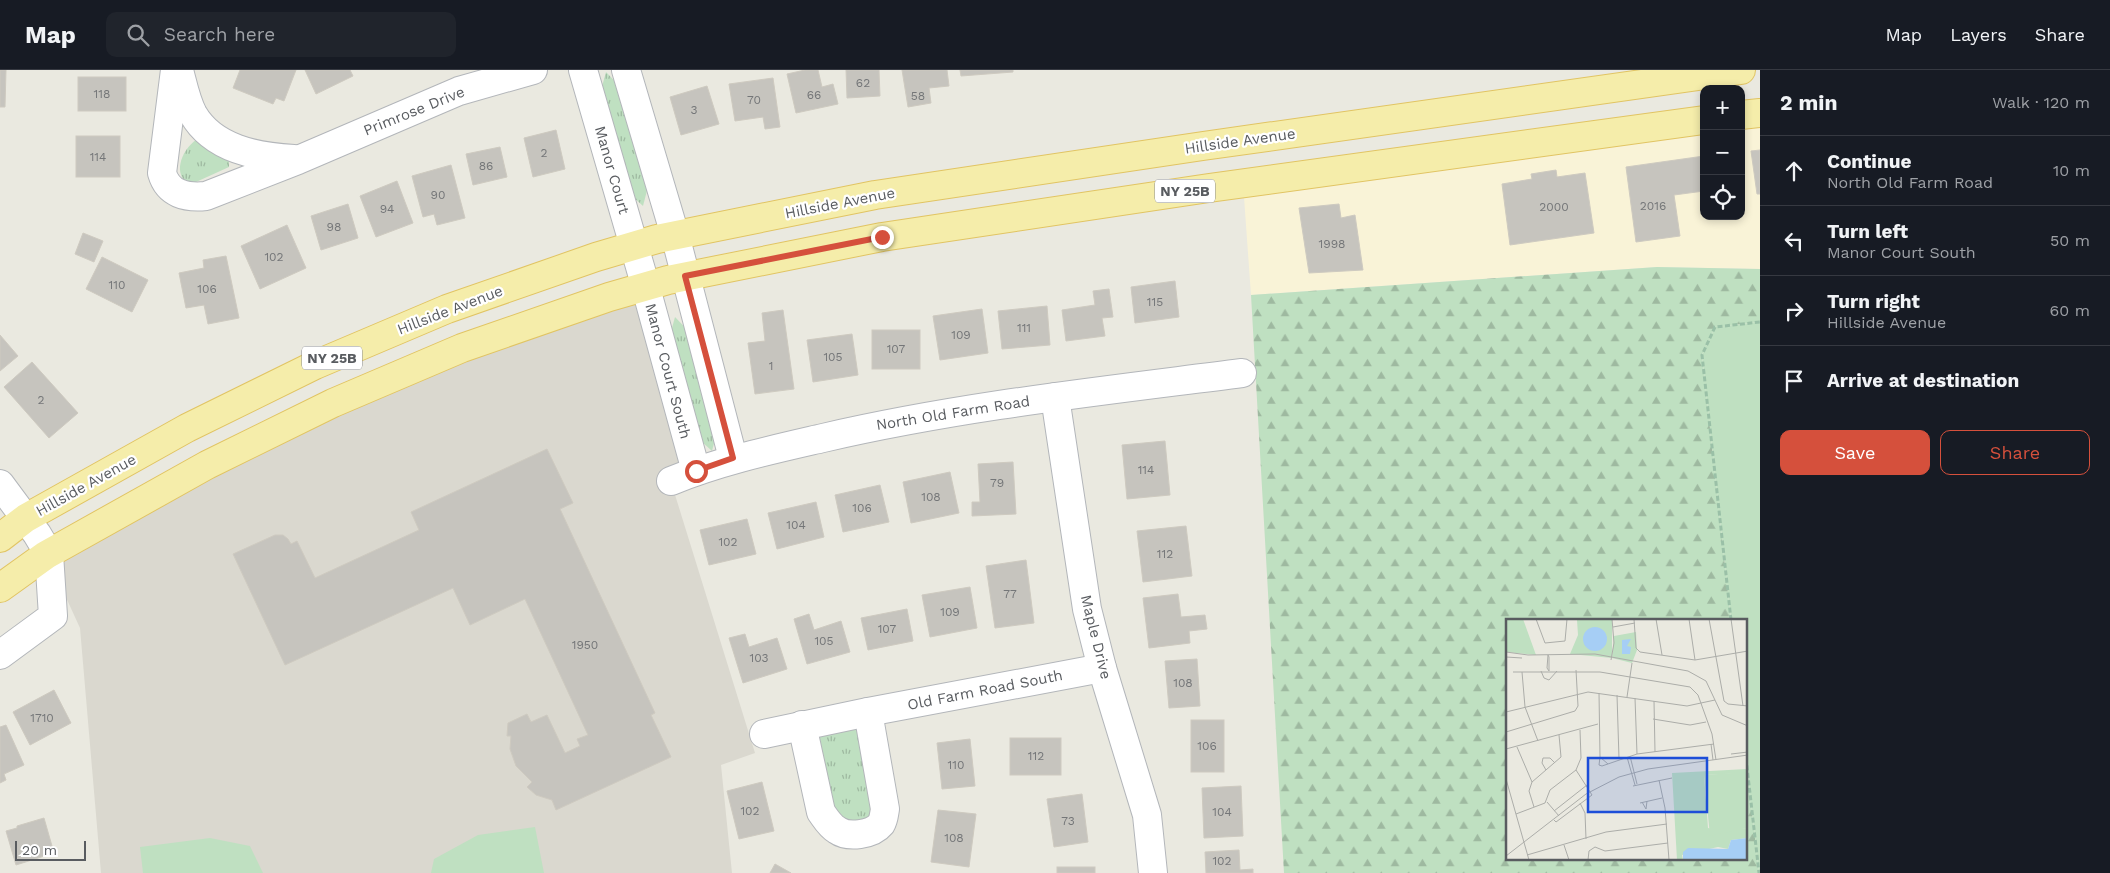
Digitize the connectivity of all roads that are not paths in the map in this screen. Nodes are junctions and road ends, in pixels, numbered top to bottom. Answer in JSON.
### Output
{"nodes":[{"id":1,"x":175,"y":70,"type":"edge"},
{"id":2,"x":179,"y":70,"type":"edge"},
{"id":3,"x":532,"y":70,"type":"edge"},
{"id":4,"x":583,"y":70,"type":"edge"},
{"id":5,"x":626,"y":70,"type":"edge"},
{"id":6,"x":1741,"y":70,"type":"edge"},
{"id":7,"x":458,"y":81,"type":"edge"},
{"id":8,"x":1760,"y":113,"type":"edge"},
{"id":9,"x":1745,"y":115,"type":"edge"},
{"id":10,"x":1700,"y":121,"type":"edge"},
{"id":11,"x":298,"y":160,"type":"junction"},
{"id":12,"x":680,"y":257,"type":"junction"},
{"id":13,"x":640,"y":267,"type":"junction"},
{"id":14,"x":1242,"y":373,"type":"dead end"},
{"id":15,"x":1055,"y":397,"type":"junction"},
{"id":16,"x":733,"y":458,"type":"junction"},
{"id":17,"x":696,"y":471,"type":"junction"},
{"id":18,"x":670,"y":481,"type":"dead end"},
{"id":19,"x":0,"y":484,"type":"edge"},
{"id":20,"x":26,"y":518,"type":"junction"},
{"id":21,"x":0,"y":538,"type":"edge"},
{"id":22,"x":49,"y":554,"type":"junction"},
{"id":23,"x":0,"y":588,"type":"edge"},
{"id":24,"x":0,"y":655,"type":"edge"},
{"id":25,"x":1102,"y":668,"type":"junction"},
{"id":26,"x":868,"y":712,"type":"junction"},
{"id":27,"x":802,"y":726,"type":"junction"},
{"id":28,"x":764,"y":734,"type":"dead end"},
{"id":29,"x":1153,"y":873,"type":"edge"}],
"edges":[{"from":1,"to":11,"type":"street","name":"Primrose Drive"},
{"from":2,"to":11,"type":"street","name":"Primrose Drive"},
{"from":3,"to":7,"type":"street","name":"Primrose Drive"},
{"from":4,"to":13,"type":"street","name":"Manor Court"},
{"from":5,"to":12,"type":"street"},
{"from":6,"to":12,"type":"main road","name":"Hillside Avenue","number":"NY 25B"},
{"from":7,"to":11,"type":"street","name":"Primrose Drive"},
{"from":8,"to":9,"type":"main road"},
{"from":10,"to":12,"type":"main road","name":"Hillside Avenue","number":"NY 25B"},
{"from":12,"to":13,"type":"main road","name":"Hillside Avenue","number":"NY 25B"},
{"from":12,"to":13,"type":"main road","name":"Hillside Avenue","number":"NY 25B"},
{"from":12,"to":16,"type":"street"},
{"from":13,"to":17,"type":"street","name":"Manor Court South"},
{"from":13,"to":20,"type":"main road","name":"Hillside Avenue","number":"NY 25B"},
{"from":13,"to":22,"type":"main road","name":"Hillside Avenue","number":"NY 25B"},
{"from":14,"to":15,"type":"street","name":"North Old Farm Road"},
{"from":15,"to":16,"type":"street","name":"North Old Farm Road"},
{"from":15,"to":25,"type":"street","name":"Maple Drive"},
{"from":16,"to":17,"type":"street","name":"North Old Farm Road"},
{"from":17,"to":18,"type":"street","name":"North Old Farm Road"},
{"from":19,"to":20,"type":"street"},
{"from":20,"to":21,"type":"main road","name":"Hillside Avenue","number":"NY 25B"},
{"from":20,"to":22,"type":"street"},
{"from":22,"to":23,"type":"main road","name":"Hillside Avenue","number":"NY 25B"},
{"from":22,"to":24,"type":"street"},
{"from":25,"to":26,"type":"street","name":"Old Farm Road South"},
{"from":25,"to":29,"type":"street","name":"Maple Drive"},
{"from":26,"to":27,"type":"street","name":"Old Farm Road South"},
{"from":26,"to":27,"type":"street"},
{"from":27,"to":28,"type":"street"}]}
